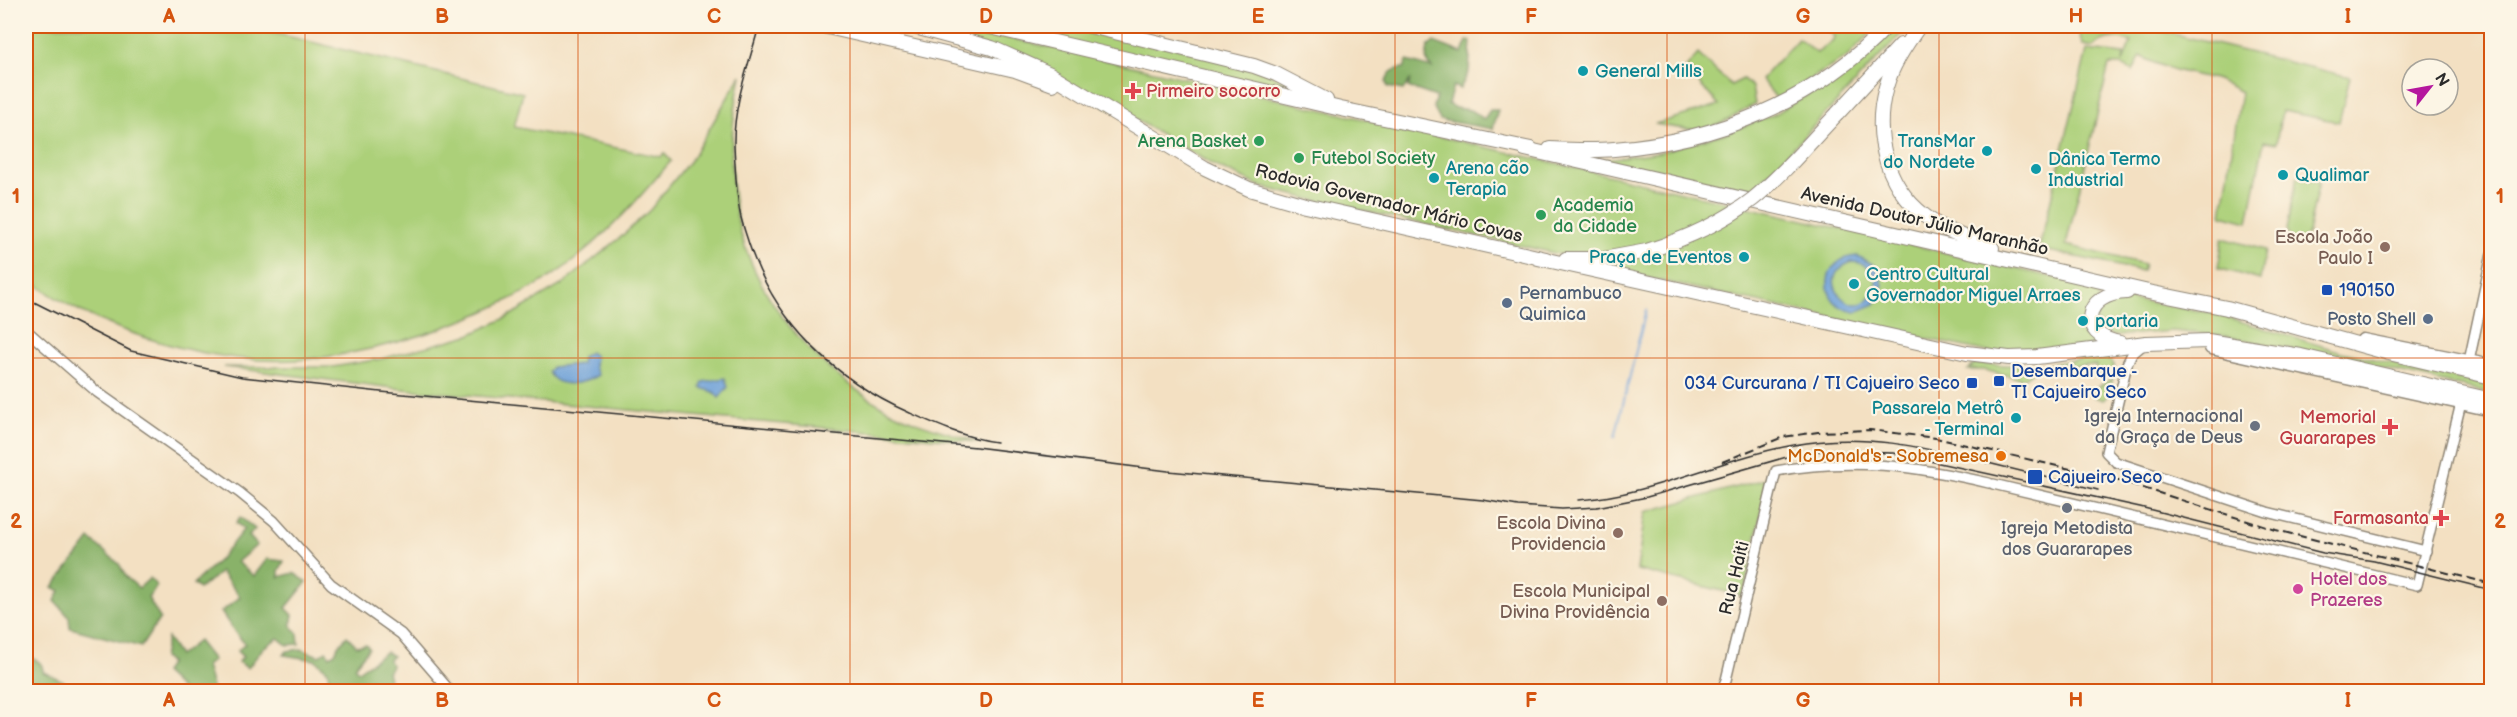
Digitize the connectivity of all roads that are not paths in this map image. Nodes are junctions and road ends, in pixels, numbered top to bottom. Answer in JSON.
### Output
{"nodes":[{"id":1,"x":823,"y":26,"type":"edge"},
{"id":2,"x":911,"y":26,"type":"edge"},
{"id":3,"x":986,"y":26,"type":"edge"},
{"id":4,"x":1025,"y":26,"type":"edge"},
{"id":5,"x":1090,"y":26,"type":"edge"},
{"id":6,"x":1887,"y":26,"type":"edge"},
{"id":7,"x":1918,"y":26,"type":"edge"},
{"id":8,"x":1009,"y":31,"type":"junction"},
{"id":9,"x":1092,"y":98,"type":"junction"},
{"id":10,"x":1341,"y":109,"type":"junction"},
{"id":11,"x":1525,"y":149,"type":"junction"},
{"id":12,"x":2492,"y":254,"type":"edge"},
{"id":13,"x":1538,"y":258,"type":"junction"},
{"id":14,"x":2027,"y":262,"type":"junction"},
{"id":15,"x":2153,"y":293,"type":"junction"},
{"id":16,"x":26,"y":330,"type":"edge"},
{"id":17,"x":2316,"y":332,"type":"junction"},
{"id":18,"x":2180,"y":340,"type":"junction"},
{"id":19,"x":2146,"y":343,"type":"junction"},
{"id":20,"x":2130,"y":345,"type":"junction"},
{"id":21,"x":2469,"y":361,"type":"junction"},
{"id":22,"x":2492,"y":366,"type":"edge"},
{"id":23,"x":2492,"y":376,"type":"edge"},
{"id":24,"x":2492,"y":400,"type":"edge"},
{"id":25,"x":2461,"y":403,"type":"junction"},
{"id":26,"x":2492,"y":410,"type":"edge"},
{"id":27,"x":2426,"y":551,"type":"junction"},
{"id":28,"x":451,"y":692,"type":"edge"},
{"id":29,"x":1721,"y":692,"type":"edge"}],
"edges":[{"from":1,"to":9,"type":"highway"},
{"from":2,"to":9,"type":"highway","name":"Rodovia Governador Mário Covas"},
{"from":3,"to":8,"type":"highway"},
{"from":4,"to":8,"type":"highway"},
{"from":5,"to":10,"type":"highway"},
{"from":6,"to":11,"type":"highway"},
{"from":7,"to":13,"type":"highway","name":"Rodovia Governador Mário Covas","bridge":true},
{"from":7,"to":14,"type":"highway"},
{"from":8,"to":10,"type":"highway"},
{"from":9,"to":13,"type":"highway","name":"Rodovia Governador Mário Covas"},
{"from":10,"to":11,"type":"highway"},
{"from":11,"to":14,"type":"highway","name":"Avenida Doutor Júlio Maranhão"},
{"from":12,"to":21,"type":"street"},
{"from":13,"to":20,"type":"highway"},
{"from":14,"to":15,"type":"highway","name":"Avenida Doutor Júlio Maranhão"},
{"from":15,"to":17,"type":"highway","name":"Avenida Doutor Júlio Maranhão"},
{"from":15,"to":20,"type":"highway"},
{"from":16,"to":28,"type":"street"},
{"from":17,"to":21,"type":"main road"},
{"from":17,"to":23,"type":"highway","name":"Avenida Doutor Júlio Maranhão"},
{"from":18,"to":19,"type":"highway"},
{"from":18,"to":24,"type":"highway"},
{"from":18,"to":25,"type":"main road"},
{"from":19,"to":20,"type":"highway"},
{"from":19,"to":27,"type":"street"},
{"from":21,"to":22,"type":"main road"},
{"from":25,"to":26,"type":"main road"},
{"from":25,"to":27,"type":"street"},
{"from":27,"to":29,"type":"street","name":"Rua Haiti"}]}
